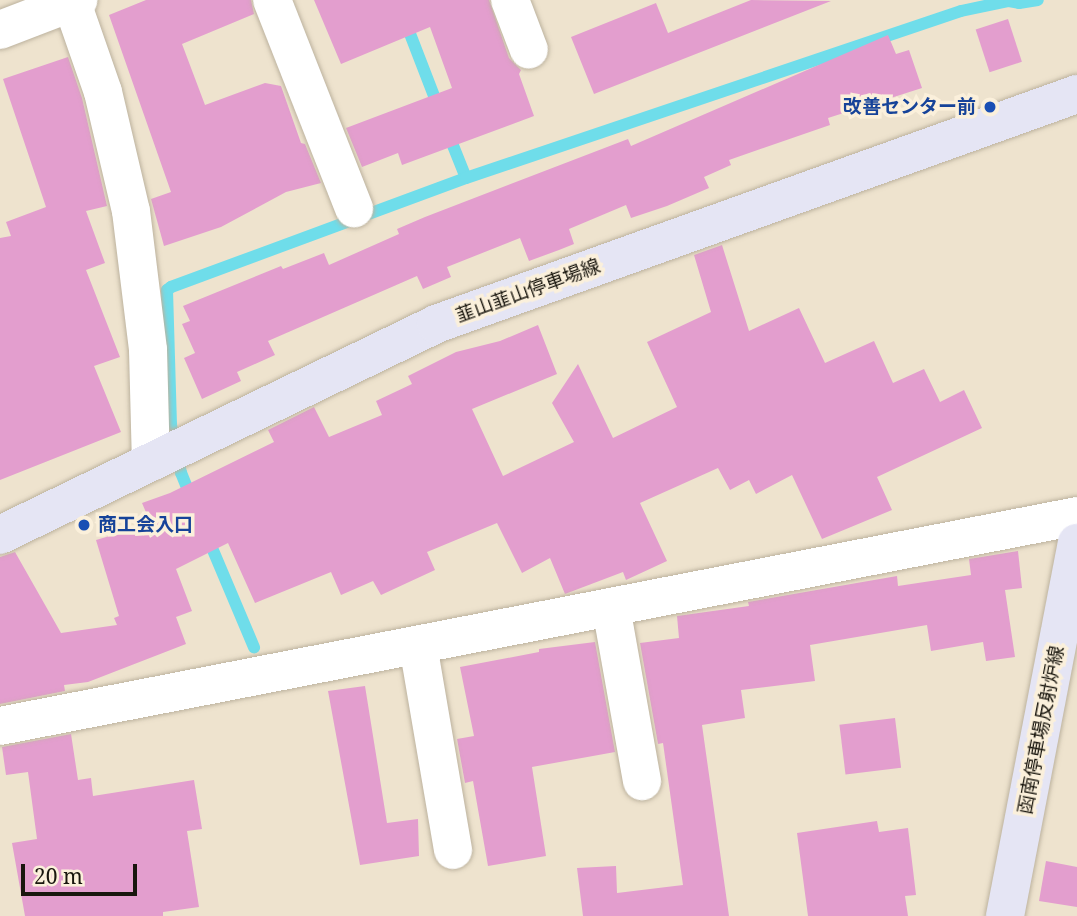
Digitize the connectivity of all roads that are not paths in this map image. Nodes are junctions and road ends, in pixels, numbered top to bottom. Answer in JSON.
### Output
{"nodes":[{"id":1,"x":272,"y":0,"type":"edge"},
{"id":2,"x":510,"y":0,"type":"edge"},
{"id":3,"x":76,"y":1,"type":"edge"},
{"id":4,"x":0,"y":30,"type":"edge"},
{"id":5,"x":528,"y":50,"type":"dead end"},
{"id":6,"x":1077,"y":94,"type":"edge"},
{"id":7,"x":354,"y":208,"type":"dead end"},
{"id":8,"x":150,"y":463,"type":"junction"},
{"id":9,"x":1077,"y":516,"type":"edge"},
{"id":10,"x":0,"y":535,"type":"edge"},
{"id":11,"x":1077,"y":544,"type":"edge"},
{"id":12,"x":611,"y":607,"type":"junction"},
{"id":13,"x":418,"y":645,"type":"junction"},
{"id":14,"x":0,"y":726,"type":"edge"},
{"id":15,"x":642,"y":780,"type":"dead end"},
{"id":16,"x":453,"y":850,"type":"dead end"},
{"id":17,"x":1004,"y":916,"type":"edge"}],
"edges":[{"from":1,"to":7,"type":"street"},
{"from":2,"to":5,"type":"street"},
{"from":3,"to":4,"type":"street"},
{"from":3,"to":8,"type":"street"},
{"from":6,"to":8,"type":"main road","name":"韮山韮山停車場線"},
{"from":8,"to":10,"type":"main road","name":"韮山韮山停車場線"},
{"from":9,"to":12,"type":"street"},
{"from":11,"to":17,"type":"main road","name":"函南停車場反射炉線"},
{"from":12,"to":13,"type":"street"},
{"from":12,"to":15,"type":"street"},
{"from":13,"to":14,"type":"street"},
{"from":13,"to":16,"type":"street"}]}
